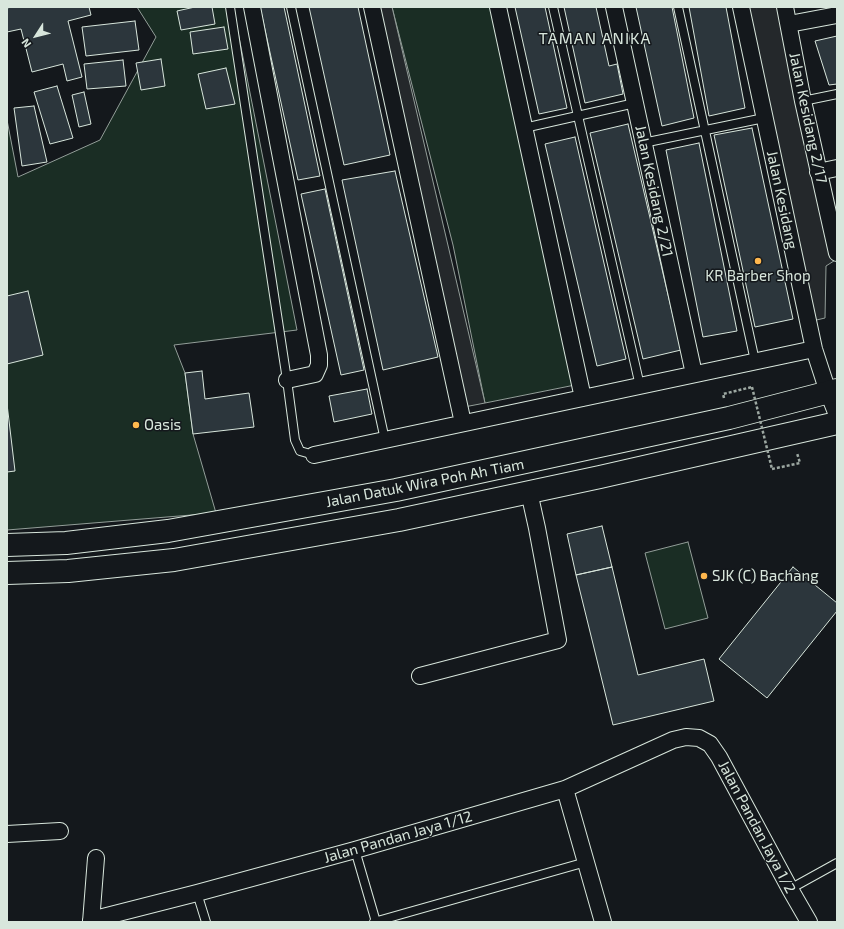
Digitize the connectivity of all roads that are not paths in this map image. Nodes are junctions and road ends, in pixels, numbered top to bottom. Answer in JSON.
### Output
{"nodes":[{"id":1,"x":230,"y":7,"type":"edge"},
{"id":2,"x":252,"y":7,"type":"edge"},
{"id":3,"x":291,"y":7,"type":"edge"},
{"id":4,"x":372,"y":7,"type":"edge"},
{"id":5,"x":498,"y":7,"type":"edge"},
{"id":6,"x":553,"y":7,"type":"edge"},
{"id":7,"x":614,"y":7,"type":"edge"},
{"id":8,"x":678,"y":7,"type":"edge"},
{"id":9,"x":741,"y":7,"type":"edge"},
{"id":10,"x":785,"y":7,"type":"edge"},
{"id":11,"x":837,"y":14,"type":"edge"},
{"id":12,"x":789,"y":24,"type":"junction"},
{"id":13,"x":837,"y":94,"type":"edge"},
{"id":14,"x":803,"y":101,"type":"junction"},
{"id":15,"x":635,"y":103,"type":"junction"},
{"id":16,"x":578,"y":116,"type":"junction"},
{"id":17,"x":764,"y":118,"type":"junction"},
{"id":18,"x":524,"y":128,"type":"junction"},
{"id":19,"x":705,"y":130,"type":"junction"},
{"id":20,"x":643,"y":143,"type":"junction"},
{"id":21,"x":837,"y":168,"type":"edge"},
{"id":22,"x":818,"y":172,"type":"junction"},
{"id":23,"x":836,"y":249,"type":"edge"},
{"id":24,"x":814,"y":349,"type":"junction"},
{"id":25,"x":755,"y":361,"type":"junction"},
{"id":26,"x":694,"y":374,"type":"junction"},
{"id":27,"x":288,"y":380,"type":"junction"},
{"id":28,"x":640,"y":386,"type":"junction"},
{"id":29,"x":832,"y":391,"type":"edge"},
{"id":30,"x":583,"y":398,"type":"junction"},
{"id":31,"x":837,"y":414,"type":"edge"},
{"id":32,"x":463,"y":423,"type":"junction"},
{"id":33,"x":837,"y":423,"type":"edge"},
{"id":34,"x":385,"y":440,"type":"junction"},
{"id":35,"x":314,"y":455,"type":"joint"},
{"id":36,"x":529,"y":492,"type":"junction"},
{"id":37,"x":7,"y":545,"type":"edge"},
{"id":38,"x":7,"y":573,"type":"edge"},
{"id":39,"x":420,"y":676,"type":"dead end"},
{"id":40,"x":699,"y":738,"type":"joint"},
{"id":41,"x":565,"y":789,"type":"junction"},
{"id":42,"x":60,"y":831,"type":"dead end"},
{"id":43,"x":7,"y":834,"type":"edge"},
{"id":44,"x":355,"y":850,"type":"junction"},
{"id":45,"x":96,"y":858,"type":"dead end"},
{"id":46,"x":586,"y":862,"type":"junction"},
{"id":47,"x":837,"y":863,"type":"edge"},
{"id":48,"x":790,"y":889,"type":"junction"},
{"id":49,"x":197,"y":893,"type":"junction"},
{"id":50,"x":91,"y":921,"type":"edge"},
{"id":51,"x":206,"y":922,"type":"edge"},
{"id":52,"x":375,"y":922,"type":"edge"},
{"id":53,"x":603,"y":922,"type":"edge"},
{"id":54,"x":809,"y":922,"type":"edge"}],
"edges":[{"from":1,"to":27,"type":"lane"},
{"from":2,"to":27,"type":"street"},
{"from":3,"to":34,"type":"lane"},
{"from":4,"to":32,"type":"street"},
{"from":5,"to":18,"type":"street"},
{"from":6,"to":16,"type":"lane"},
{"from":7,"to":15,"type":"street","name":"Jalan Kesidang 2/21"},
{"from":8,"to":19,"type":"lane"},
{"from":9,"to":17,"type":"street","name":"Jalan Kesidang"},
{"from":10,"to":12,"type":"street","name":"Jalan Kesidang 2/17"},
{"from":11,"to":12,"type":"street"},
{"from":12,"to":14,"type":"street","name":"Jalan Kesidang 2/17"},
{"from":13,"to":14,"type":"lane"},
{"from":14,"to":22,"type":"street","name":"Jalan Kesidang 2/17"},
{"from":15,"to":16,"type":"lane"},
{"from":15,"to":20,"type":"street","name":"Jalan Kesidang 2/21"},
{"from":16,"to":18,"type":"lane"},
{"from":16,"to":28,"type":"lane"},
{"from":17,"to":19,"type":"lane"},
{"from":17,"to":24,"type":"street","name":"Jalan Kesidang"},
{"from":18,"to":30,"type":"street"},
{"from":19,"to":20,"type":"lane"},
{"from":19,"to":25,"type":"lane"},
{"from":20,"to":26,"type":"street","name":"Jalan Kesidang 2/21"},
{"from":21,"to":22,"type":"street"},
{"from":22,"to":23,"type":"street","name":"Jalan Kesidang 2/17"},
{"from":24,"to":25,"type":"street"},
{"from":24,"to":29,"type":"street","name":"Jalan Kesidang"},
{"from":25,"to":26,"type":"street"},
{"from":26,"to":28,"type":"street"},
{"from":27,"to":35,"type":"lane"},
{"from":28,"to":30,"type":"street"},
{"from":29,"to":31,"type":"street","name":"Jalan Kesidang"},
{"from":29,"to":37,"type":"street","name":"Jalan Datuk Wira Poh Ah Tiam"},
{"from":30,"to":32,"type":"street"},
{"from":32,"to":34,"type":"street"},
{"from":33,"to":36,"type":"street","name":"Jalan Datuk Wira Poh Ah Tiam"},
{"from":34,"to":35,"type":"street"},
{"from":36,"to":38,"type":"street","name":"Jalan Datuk Wira Poh Ah Tiam"},
{"from":36,"to":39,"type":"street"},
{"from":40,"to":41,"type":"street","name":"Jalan Pandan Jaya 1/12"},
{"from":40,"to":48,"type":"street","name":"Jalan Pandan Jaya 1/2"},
{"from":41,"to":44,"type":"street","name":"Jalan Pandan Jaya 1/12"},
{"from":41,"to":46,"type":"street"},
{"from":42,"to":43,"type":"street"},
{"from":44,"to":49,"type":"street","name":"Jalan Pandan Jaya 1/12"},
{"from":44,"to":52,"type":"lane"},
{"from":45,"to":50,"type":"street"},
{"from":46,"to":52,"type":"lane"},
{"from":46,"to":53,"type":"street"},
{"from":47,"to":48,"type":"lane"},
{"from":48,"to":54,"type":"street","name":"Jalan Pandan Jaya 1/2"},
{"from":49,"to":50,"type":"street","name":"Jalan Pandan Jaya 1/12"},
{"from":49,"to":51,"type":"lane"}]}
